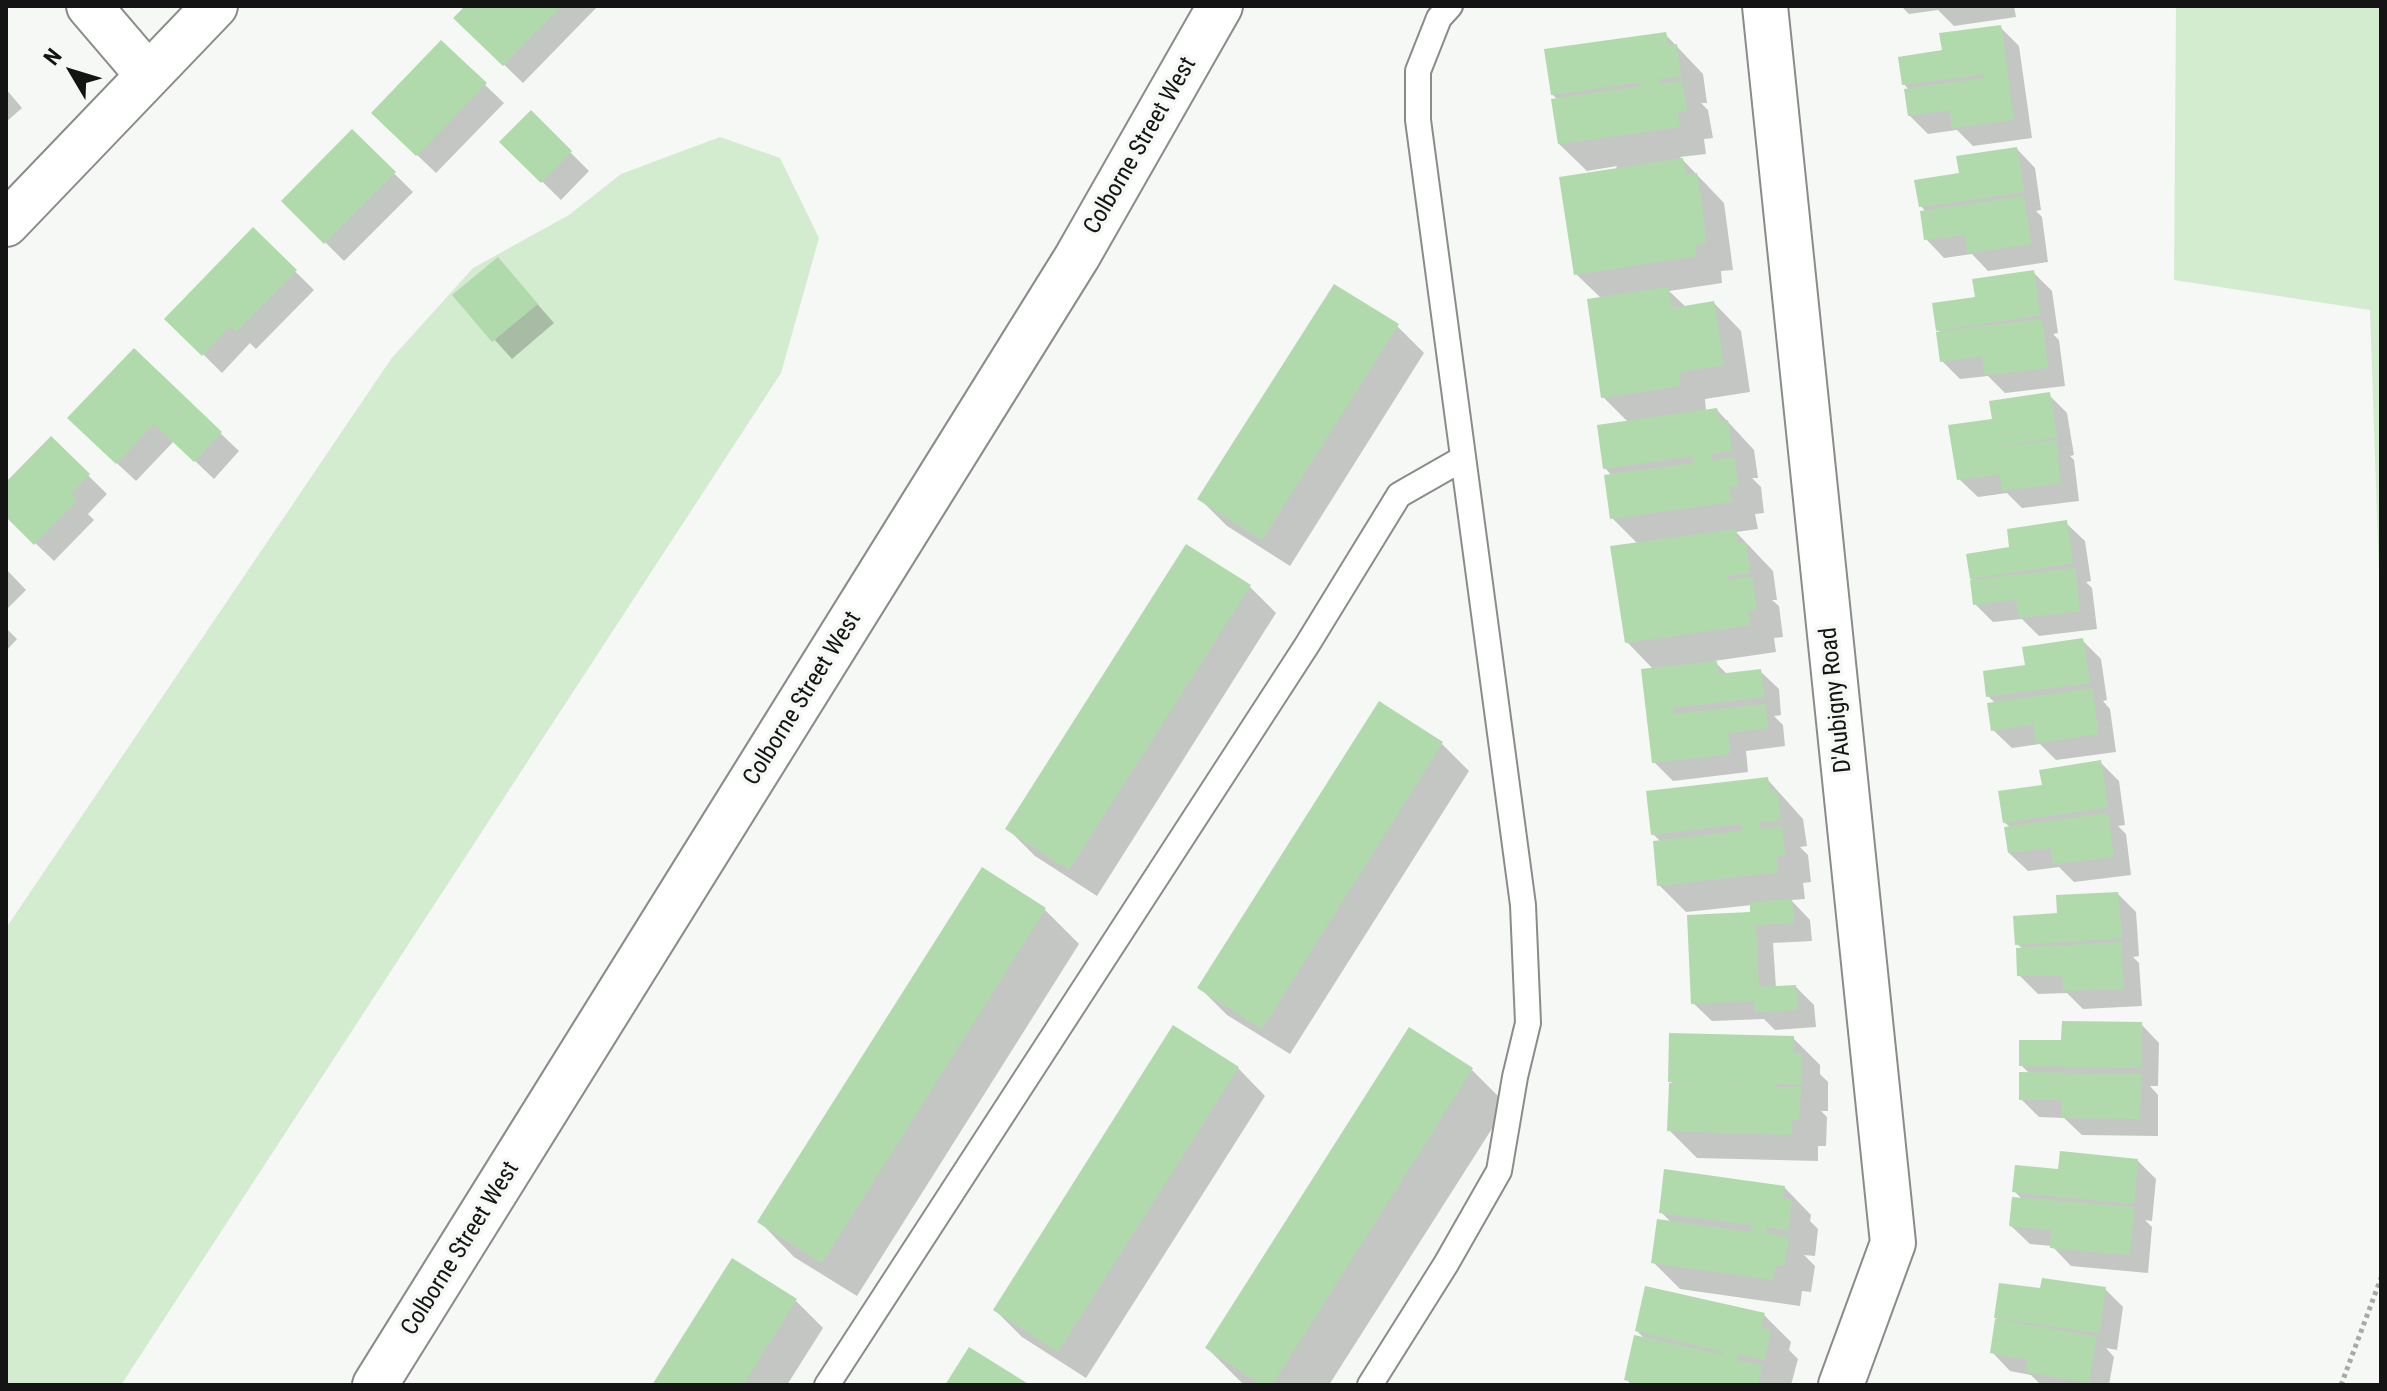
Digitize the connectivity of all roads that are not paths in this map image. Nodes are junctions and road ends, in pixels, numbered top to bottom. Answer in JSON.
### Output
{"nodes":[{"id":1,"x":89,"y":6,"type":"edge"},
{"id":2,"x":215,"y":6,"type":"edge"},
{"id":3,"x":1220,"y":6,"type":"edge"},
{"id":4,"x":1450,"y":6,"type":"edge"},
{"id":5,"x":1765,"y":6,"type":"edge"},
{"id":6,"x":148,"y":75,"type":"junction"},
{"id":7,"x":6,"y":224,"type":"edge"},
{"id":8,"x":1462,"y":459,"type":"junction"},
{"id":9,"x":375,"y":1385,"type":"edge"},
{"id":10,"x":827,"y":1385,"type":"edge"},
{"id":11,"x":1370,"y":1385,"type":"edge"},
{"id":12,"x":1841,"y":1385,"type":"edge"}],
"edges":[{"from":1,"to":6,"type":"street"},
{"from":2,"to":6,"type":"street"},
{"from":3,"to":9,"type":"street","name":"Colborne Street West"},
{"from":4,"to":8,"type":"lane"},
{"from":5,"to":12,"type":"street","name":"D'Aubigny Road"},
{"from":6,"to":7,"type":"street"},
{"from":8,"to":10,"type":"lane"},
{"from":8,"to":11,"type":"lane"}]}
